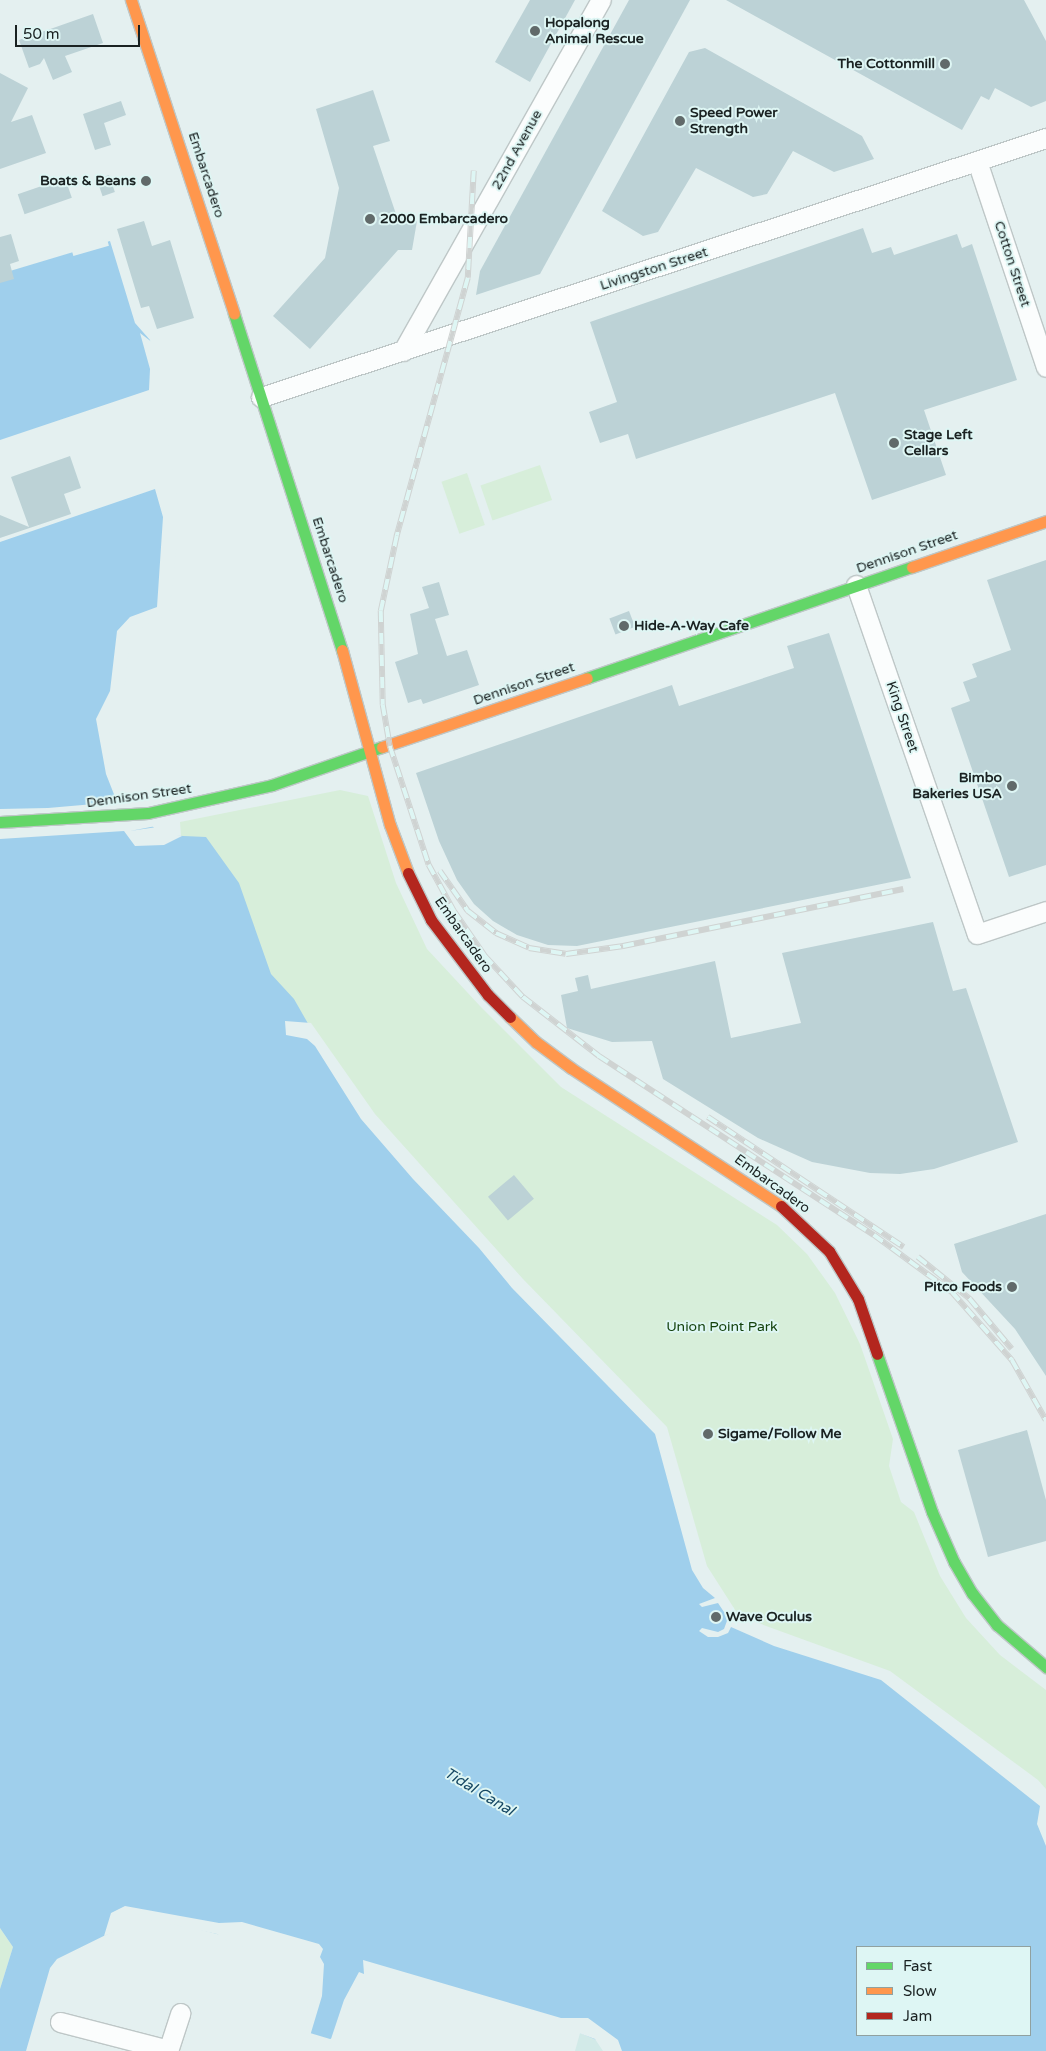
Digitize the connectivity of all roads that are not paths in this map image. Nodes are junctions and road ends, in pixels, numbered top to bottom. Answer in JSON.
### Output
{"nodes":[{"id":1,"x":131,"y":0,"type":"edge"},
{"id":2,"x":601,"y":0,"type":"edge"},
{"id":3,"x":1046,"y":138,"type":"edge"},
{"id":4,"x":978,"y":161,"type":"junction"},
{"id":5,"x":403,"y":352,"type":"junction"},
{"id":6,"x":1046,"y":367,"type":"edge"},
{"id":7,"x":261,"y":397,"type":"junction"},
{"id":8,"x":1046,"y":521,"type":"edge"},
{"id":9,"x":856,"y":585,"type":"junction"},
{"id":10,"x":370,"y":754,"type":"junction"},
{"id":11,"x":0,"y":822,"type":"edge"},
{"id":12,"x":1046,"y":911,"type":"edge"},
{"id":13,"x":1046,"y":1667,"type":"edge"},
{"id":14,"x":180,"y":2013,"type":"dead end"},
{"id":15,"x":60,"y":2022,"type":"dead end"},
{"id":16,"x":168,"y":2051,"type":"edge"}],
"edges":[{"from":1,"to":7,"type":"main road","name":"Embarcadero"},
{"from":2,"to":5,"type":"street","name":"22nd Avenue"},
{"from":3,"to":4,"type":"street","name":"Livingston Street"},
{"from":4,"to":5,"type":"street","name":"Livingston Street"},
{"from":4,"to":6,"type":"street","name":"Cotton Street"},
{"from":5,"to":7,"type":"street","name":"Livingston Street"},
{"from":7,"to":10,"type":"main road","name":"Embarcadero"},
{"from":8,"to":9,"type":"main road","name":"Dennison Street"},
{"from":9,"to":10,"type":"main road","name":"Dennison Street"},
{"from":9,"to":12,"type":"street","name":"King Street"},
{"from":10,"to":11,"type":"main road","name":"Dennison Street"},
{"from":10,"to":13,"type":"main road","name":"Embarcadero"},
{"from":14,"to":16,"type":"street"},
{"from":15,"to":16,"type":"street"}]}
